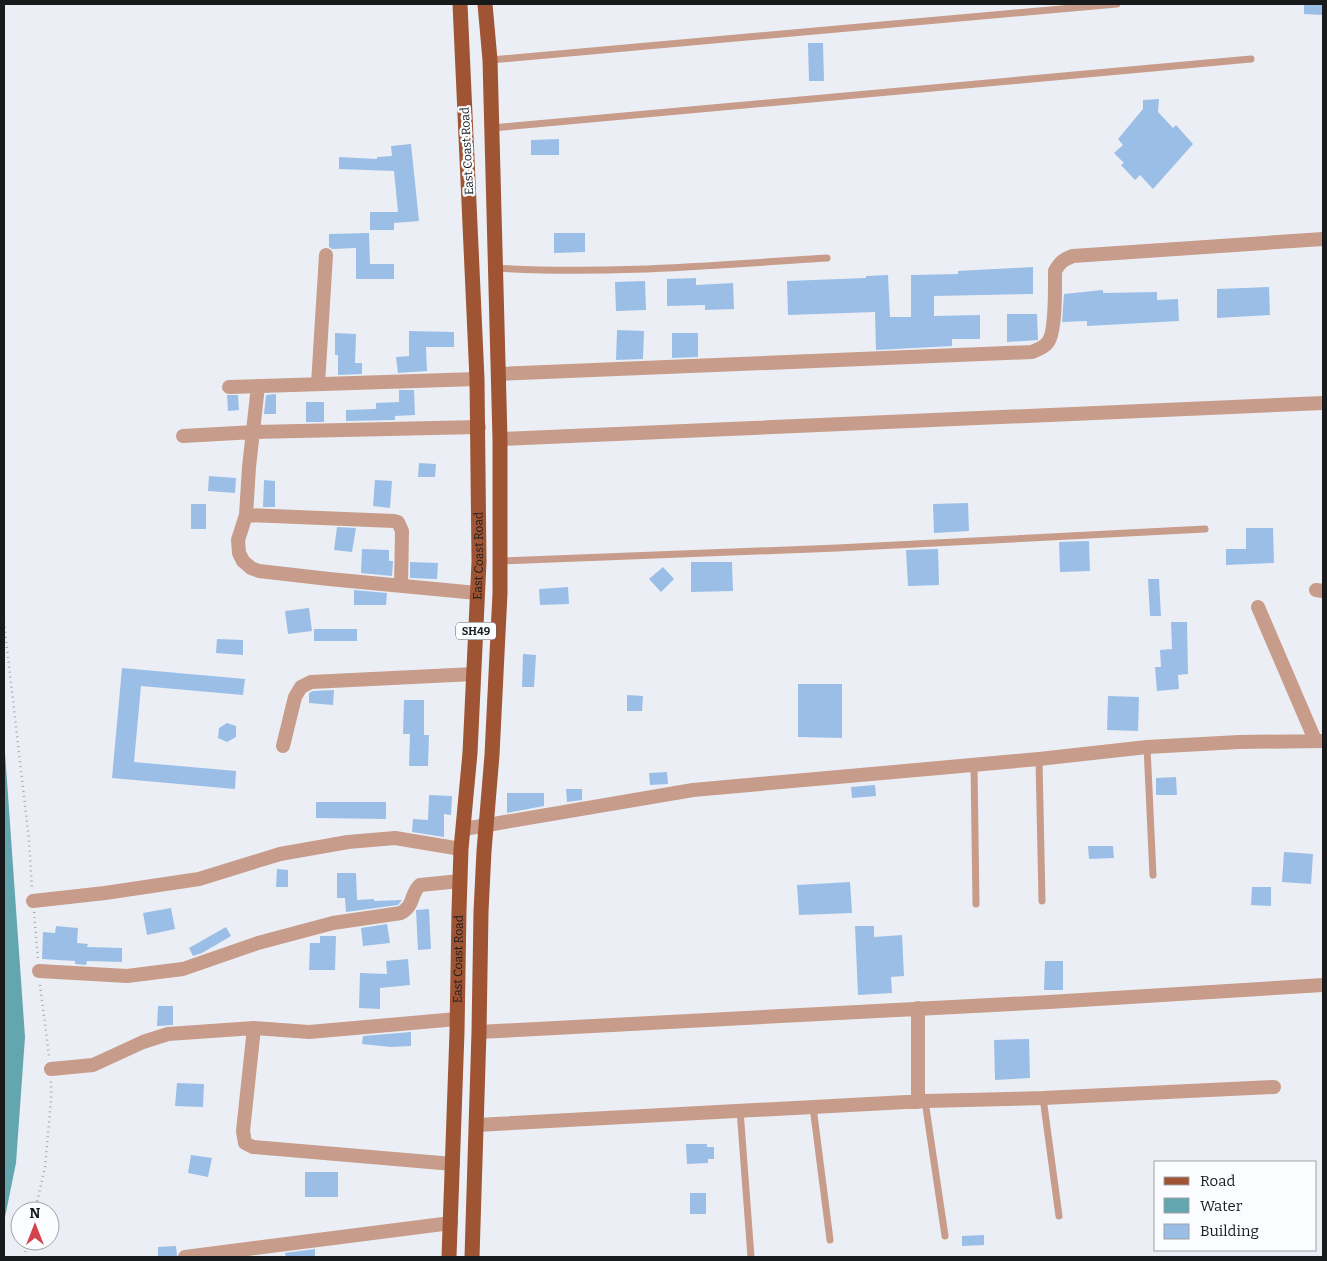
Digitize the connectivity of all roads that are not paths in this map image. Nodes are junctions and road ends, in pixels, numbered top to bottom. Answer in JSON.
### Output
{"nodes":[{"id":1,"x":460,"y":4,"type":"edge"},
{"id":2,"x":485,"y":4,"type":"edge"},
{"id":3,"x":1118,"y":4,"type":"edge"},
{"id":4,"x":1251,"y":59,"type":"dead end"},
{"id":5,"x":490,"y":60,"type":"junction"},
{"id":6,"x":492,"y":128,"type":"junction"},
{"id":7,"x":1323,"y":239,"type":"edge"},
{"id":8,"x":326,"y":255,"type":"dead end"},
{"id":9,"x":827,"y":258,"type":"dead end"},
{"id":10,"x":496,"y":268,"type":"junction"},
{"id":11,"x":498,"y":374,"type":"junction"},
{"id":12,"x":477,"y":379,"type":"junction"},
{"id":13,"x":318,"y":384,"type":"junction"},
{"id":14,"x":258,"y":386,"type":"junction"},
{"id":15,"x":229,"y":387,"type":"dead end"},
{"id":16,"x":1323,"y":403,"type":"edge"},
{"id":17,"x":479,"y":427,"type":"junction"},
{"id":18,"x":254,"y":432,"type":"junction"},
{"id":19,"x":183,"y":436,"type":"dead end"},
{"id":20,"x":500,"y":439,"type":"junction"},
{"id":21,"x":246,"y":515,"type":"junction"},
{"id":22,"x":1204,"y":529,"type":"dead end"},
{"id":23,"x":500,"y":561,"type":"junction"},
{"id":24,"x":401,"y":586,"type":"junction"},
{"id":25,"x":477,"y":593,"type":"junction"},
{"id":26,"x":1258,"y":607,"type":"dead end"},
{"id":27,"x":474,"y":674,"type":"junction"},
{"id":28,"x":1319,"y":741,"type":"edge"},
{"id":29,"x":283,"y":746,"type":"dead end"},
{"id":30,"x":1147,"y":747,"type":"junction"},
{"id":31,"x":1039,"y":759,"type":"junction"},
{"id":32,"x":974,"y":765,"type":"junction"},
{"id":33,"x":487,"y":826,"type":"junction"},
{"id":34,"x":464,"y":830,"type":"junction"},
{"id":35,"x":462,"y":849,"type":"junction"},
{"id":36,"x":1153,"y":875,"type":"dead end"},
{"id":37,"x":460,"y":881,"type":"junction"},
{"id":38,"x":33,"y":901,"type":"road end"},
{"id":39,"x":1042,"y":901,"type":"dead end"},
{"id":40,"x":976,"y":904,"type":"dead end"},
{"id":41,"x":39,"y":971,"type":"road end"},
{"id":42,"x":1323,"y":985,"type":"edge"},
{"id":43,"x":918,"y":1008,"type":"junction"},
{"id":44,"x":457,"y":1020,"type":"junction"},
{"id":45,"x":254,"y":1028,"type":"junction"},
{"id":46,"x":479,"y":1032,"type":"junction"},
{"id":47,"x":51,"y":1070,"type":"road end"},
{"id":48,"x":1274,"y":1087,"type":"dead end"},
{"id":49,"x":1043,"y":1098,"type":"junction"},
{"id":50,"x":922,"y":1101,"type":"junction"},
{"id":51,"x":812,"y":1107,"type":"junction"},
{"id":52,"x":740,"y":1110,"type":"junction"},
{"id":53,"x":476,"y":1125,"type":"junction"},
{"id":54,"x":453,"y":1164,"type":"junction"},
{"id":55,"x":1059,"y":1216,"type":"dead end"},
{"id":56,"x":451,"y":1223,"type":"junction"},
{"id":57,"x":945,"y":1236,"type":"dead end"},
{"id":58,"x":830,"y":1240,"type":"dead end"},
{"id":59,"x":185,"y":1257,"type":"edge"},
{"id":60,"x":450,"y":1257,"type":"edge"},
{"id":61,"x":472,"y":1257,"type":"edge"},
{"id":62,"x":751,"y":1257,"type":"edge"}],
"edges":[{"from":1,"to":12,"type":"main road","name":"East Coast Road","number":"SH49"},
{"from":2,"to":5,"type":"main road","name":"East Coast Road","number":"SH49"},
{"from":3,"to":5,"type":"lane"},
{"from":4,"to":6,"type":"lane"},
{"from":5,"to":6,"type":"main road","name":"East Coast Road","number":"SH49"},
{"from":6,"to":10,"type":"main road","name":"East Coast Road","number":"SH49"},
{"from":7,"to":11,"type":"street"},
{"from":8,"to":13,"type":"street"},
{"from":9,"to":10,"type":"lane"},
{"from":10,"to":11,"type":"main road","name":"East Coast Road","number":"SH49"},
{"from":11,"to":20,"type":"main road","name":"East Coast Road","number":"SH49"},
{"from":12,"to":13,"type":"street"},
{"from":12,"to":17,"type":"main road","name":"East Coast Road","number":"SH49"},
{"from":13,"to":14,"type":"street"},
{"from":14,"to":15,"type":"street"},
{"from":14,"to":18,"type":"street"},
{"from":16,"to":20,"type":"street"},
{"from":17,"to":18,"type":"street"},
{"from":17,"to":25,"type":"main road","name":"East Coast Road","number":"SH49"},
{"from":18,"to":19,"type":"street"},
{"from":18,"to":21,"type":"street"},
{"from":20,"to":23,"type":"main road","name":"East Coast Road","number":"SH49"},
{"from":21,"to":24,"type":"street"},
{"from":21,"to":24,"type":"street"},
{"from":22,"to":23,"type":"lane"},
{"from":23,"to":33,"type":"main road","name":"East Coast Road","number":"SH49"},
{"from":24,"to":25,"type":"street"},
{"from":25,"to":27,"type":"main road","name":"East Coast Road","number":"SH49"},
{"from":26,"to":28,"type":"street"},
{"from":27,"to":29,"type":"street"},
{"from":27,"to":34,"type":"main road","name":"East Coast Road","number":"SH49"},
{"from":28,"to":30,"type":"street"},
{"from":30,"to":31,"type":"street"},
{"from":30,"to":36,"type":"lane"},
{"from":31,"to":32,"type":"street"},
{"from":31,"to":39,"type":"lane"},
{"from":32,"to":33,"type":"street"},
{"from":32,"to":40,"type":"lane"},
{"from":33,"to":34,"type":"street"},
{"from":33,"to":46,"type":"main road","name":"East Coast Road","number":"SH49"},
{"from":34,"to":35,"type":"main road","name":"East Coast Road","number":"SH49"},
{"from":35,"to":37,"type":"main road","name":"East Coast Road","number":"SH49"},
{"from":35,"to":38,"type":"street"},
{"from":37,"to":41,"type":"street"},
{"from":37,"to":44,"type":"main road","name":"East Coast Road","number":"SH49"},
{"from":42,"to":43,"type":"street"},
{"from":43,"to":46,"type":"street"},
{"from":43,"to":50,"type":"street"},
{"from":44,"to":45,"type":"street"},
{"from":44,"to":54,"type":"main road","name":"East Coast Road","number":"SH49"},
{"from":45,"to":47,"type":"street"},
{"from":45,"to":54,"type":"street"},
{"from":46,"to":53,"type":"main road","name":"East Coast Road","number":"SH49"},
{"from":48,"to":49,"type":"street"},
{"from":49,"to":50,"type":"street"},
{"from":49,"to":55,"type":"lane"},
{"from":50,"to":51,"type":"street"},
{"from":50,"to":57,"type":"lane"},
{"from":51,"to":52,"type":"street"},
{"from":51,"to":58,"type":"lane"},
{"from":52,"to":53,"type":"street"},
{"from":52,"to":62,"type":"lane"},
{"from":53,"to":61,"type":"main road","name":"East Coast Road","number":"SH49"},
{"from":54,"to":56,"type":"main road","name":"East Coast Road","number":"SH49"},
{"from":56,"to":59,"type":"street"},
{"from":56,"to":60,"type":"main road","name":"East Coast Road","number":"SH49"}]}
